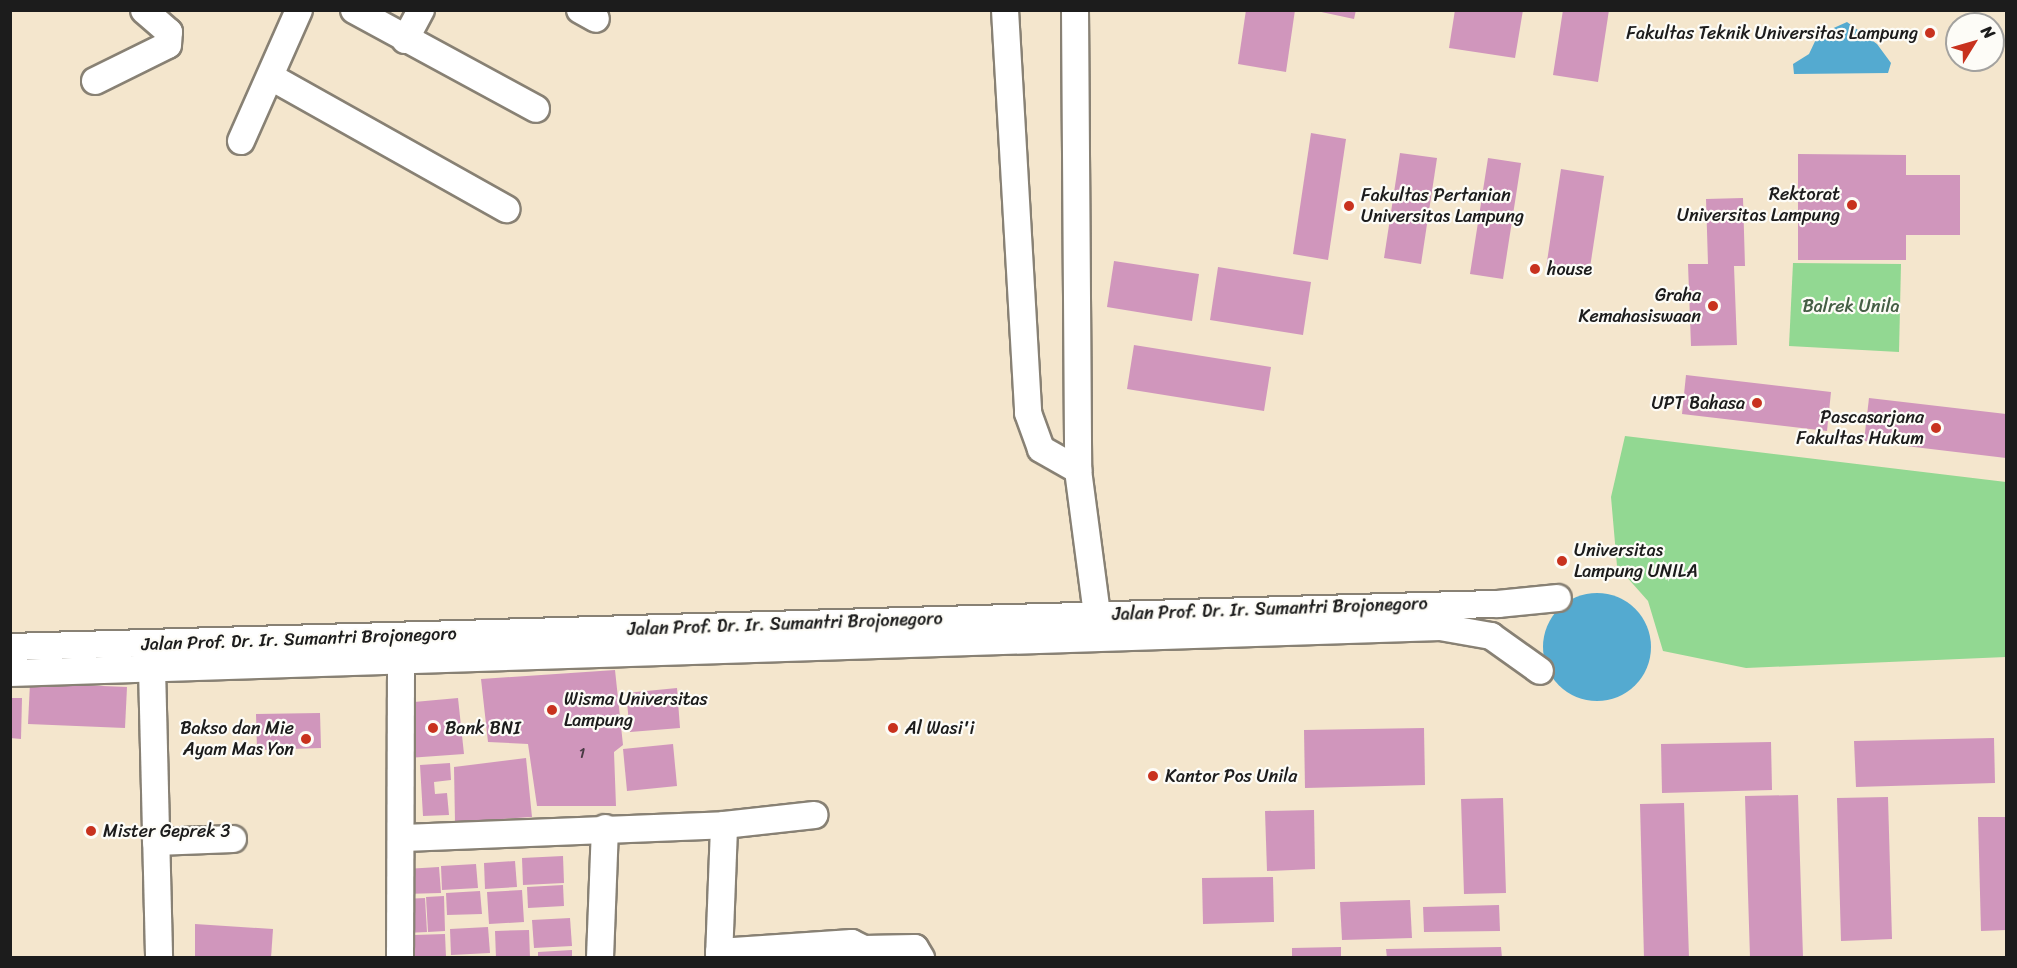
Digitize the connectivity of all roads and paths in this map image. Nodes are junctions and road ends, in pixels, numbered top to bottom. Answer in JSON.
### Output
{"nodes":[{"id":1,"x":144,"y":10,"type":"edge"},
{"id":2,"x":299,"y":10,"type":"edge"},
{"id":3,"x":354,"y":10,"type":"edge"},
{"id":4,"x":421,"y":10,"type":"edge"},
{"id":5,"x":1005,"y":10,"type":"edge"},
{"id":6,"x":1075,"y":10,"type":"edge"},
{"id":7,"x":405,"y":40,"type":"junction"},
{"id":8,"x":271,"y":77,"type":"junction"},
{"id":9,"x":95,"y":81,"type":"dead end"},
{"id":10,"x":537,"y":109,"type":"dead end"},
{"id":11,"x":241,"y":141,"type":"dead end"},
{"id":12,"x":506,"y":209,"type":"dead end"},
{"id":13,"x":1078,"y":470,"type":"junction"},
{"id":14,"x":1558,"y":598,"type":"dead end"},
{"id":15,"x":1097,"y":615,"type":"junction"},
{"id":16,"x":811,"y":623,"type":"junction"},
{"id":17,"x":400,"y":636,"type":"junction"},
{"id":18,"x":10,"y":647,"type":"edge"},
{"id":19,"x":812,"y":651,"type":"junction"},
{"id":20,"x":401,"y":664,"type":"junction"},
{"id":21,"x":152,"y":668,"type":"junction"},
{"id":22,"x":1540,"y":671,"type":"dead end"},
{"id":23,"x":10,"y":673,"type":"edge"},
{"id":24,"x":814,"y":815,"type":"dead end"},
{"id":25,"x":724,"y":825,"type":"junction"},
{"id":26,"x":605,"y":828,"type":"junction"},
{"id":27,"x":404,"y":838,"type":"junction"},
{"id":28,"x":233,"y":839,"type":"dead end"},
{"id":29,"x":156,"y":842,"type":"junction"},
{"id":30,"x":752,"y":953,"type":"edge"},
{"id":31,"x":719,"y":955,"type":"edge"},
{"id":32,"x":159,"y":957,"type":"edge"},
{"id":33,"x":400,"y":957,"type":"edge"},
{"id":34,"x":600,"y":957,"type":"edge"},
{"id":35,"x":921,"y":957,"type":"edge"}],
"edges":[{"from":1,"to":9,"type":"street"},
{"from":2,"to":8,"type":"street"},
{"from":3,"to":7,"type":"street"},
{"from":4,"to":7,"type":"street"},
{"from":5,"to":13,"type":"street"},
{"from":6,"to":13,"type":"street"},
{"from":7,"to":10,"type":"street"},
{"from":8,"to":11,"type":"street"},
{"from":8,"to":12,"type":"street"},
{"from":13,"to":15,"type":"street"},
{"from":14,"to":15,"type":"street","name":"Jalan Prof. Dr. Ir. Sumantri Brojonegoro"},
{"from":15,"to":16,"type":"street","name":"Jalan Prof. Dr. Ir. Sumantri Brojonegoro"},
{"from":16,"to":17,"type":"street","name":"Jalan Prof. Dr. Ir. Sumantri Brojonegoro"},
{"from":16,"to":19,"type":"street"},
{"from":17,"to":18,"type":"street","name":"Jalan Prof. Dr. Ir. Sumantri Brojonegoro"},
{"from":17,"to":20,"type":"street"},
{"from":19,"to":20,"type":"street","name":"Jalan Prof. Dr. Ir. Sumantri Brojonegoro"},
{"from":19,"to":22,"type":"street","name":"Jalan Prof. Dr. Ir. Sumantri Brojonegoro"},
{"from":20,"to":21,"type":"street","name":"Jalan Prof. Dr. Ir. Sumantri Brojonegoro"},
{"from":20,"to":27,"type":"street"},
{"from":21,"to":23,"type":"street","name":"Jalan Prof. Dr. Ir. Sumantri Brojonegoro"},
{"from":21,"to":29,"type":"street"},
{"from":24,"to":25,"type":"street"},
{"from":25,"to":26,"type":"street"},
{"from":25,"to":31,"type":"street"},
{"from":26,"to":27,"type":"street"},
{"from":26,"to":34,"type":"street"},
{"from":27,"to":33,"type":"street"},
{"from":28,"to":29,"type":"street"},
{"from":29,"to":32,"type":"street"},
{"from":30,"to":31,"type":"street"},
{"from":30,"to":35,"type":"street"}]}
